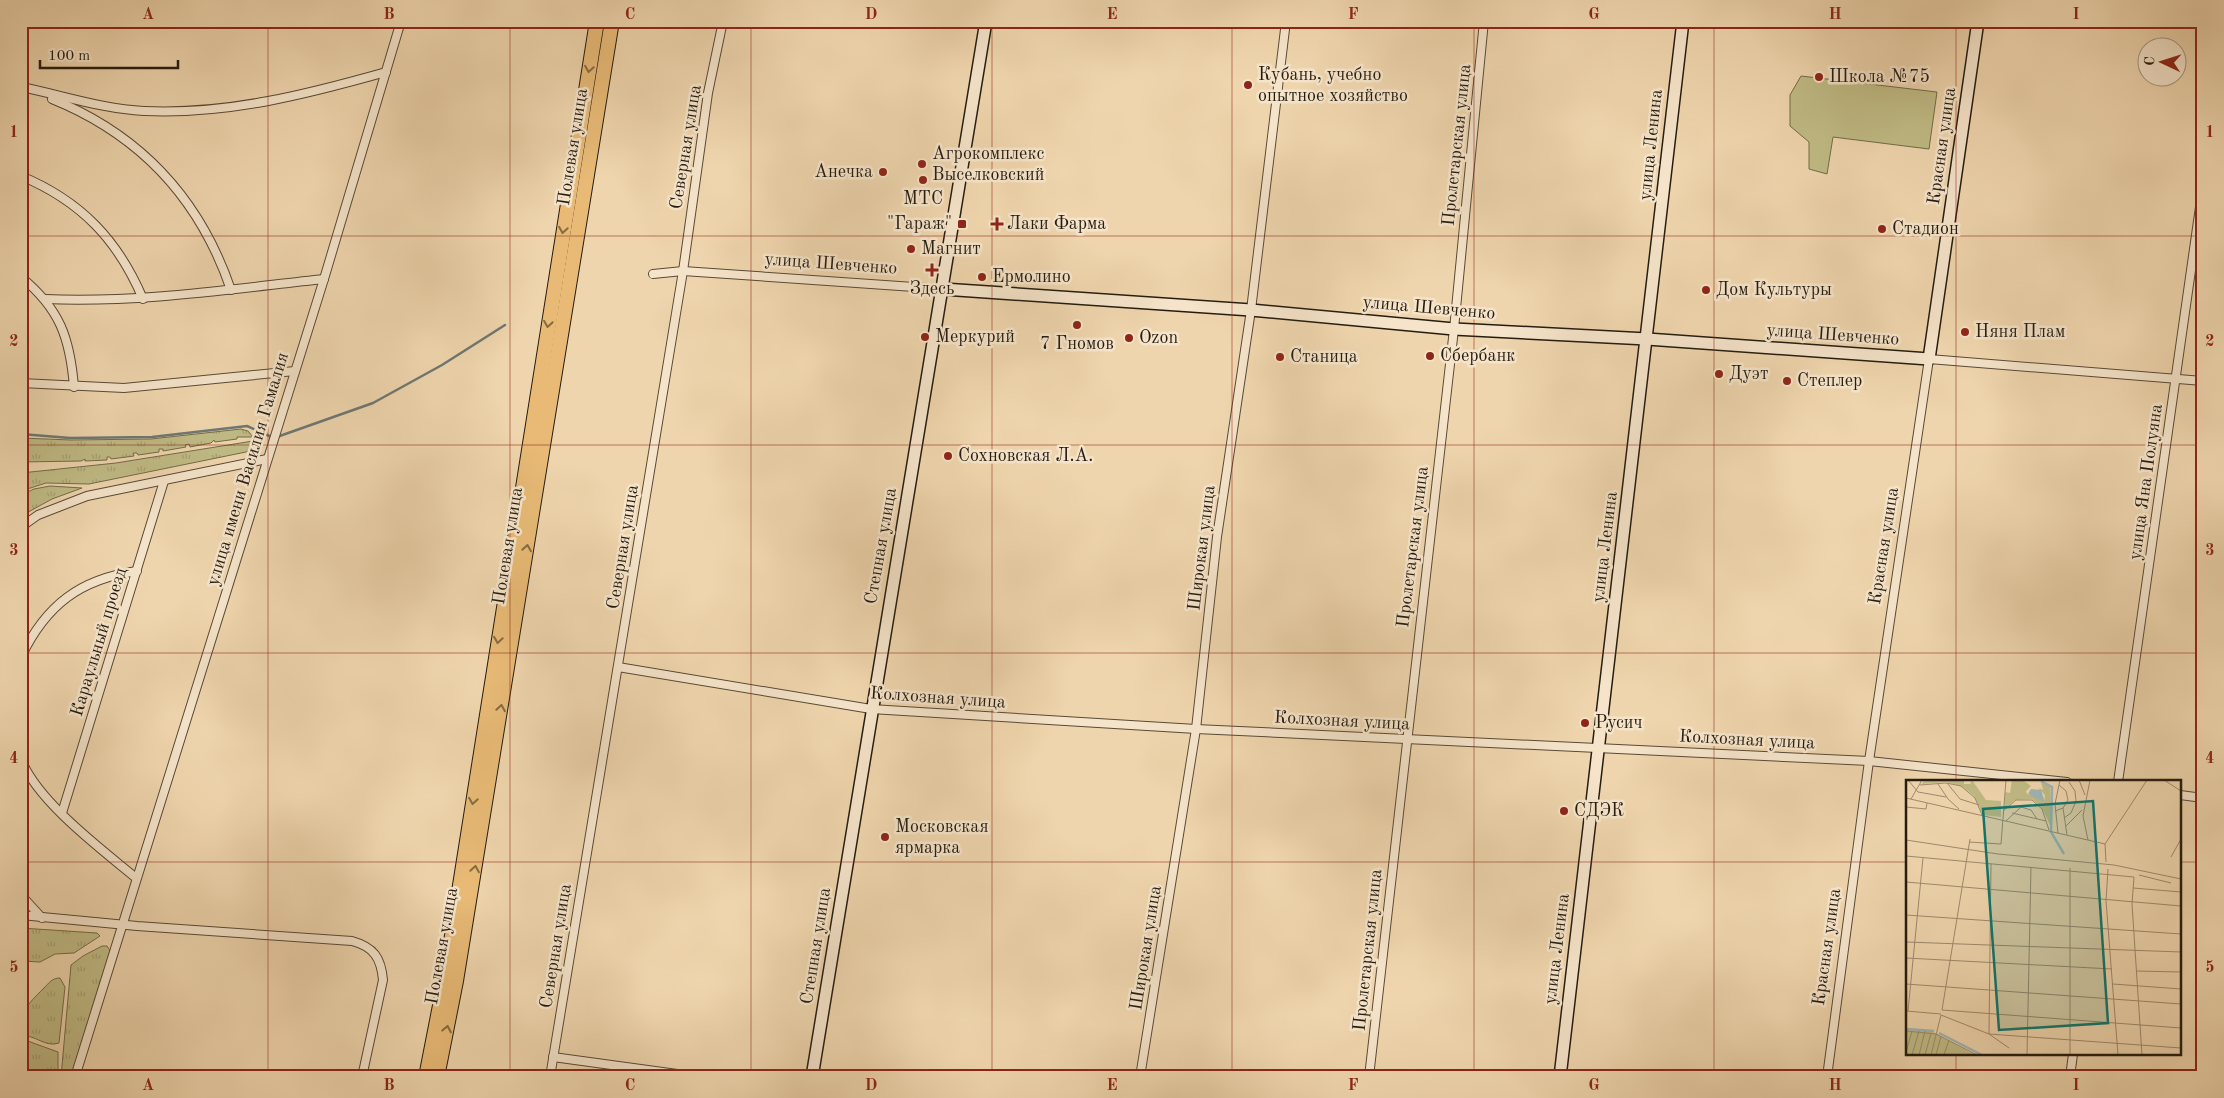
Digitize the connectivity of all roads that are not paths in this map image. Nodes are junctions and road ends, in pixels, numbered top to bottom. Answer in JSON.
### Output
{"nodes":[{"id":1,"x":401,"y":21,"type":"edge"},
{"id":2,"x":597,"y":21,"type":"edge"},
{"id":3,"x":612,"y":21,"type":"edge"},
{"id":4,"x":723,"y":21,"type":"edge"},
{"id":5,"x":986,"y":21,"type":"edge"},
{"id":6,"x":1286,"y":21,"type":"edge"},
{"id":7,"x":1484,"y":21,"type":"edge"},
{"id":8,"x":1683,"y":21,"type":"edge"},
{"id":9,"x":1978,"y":21,"type":"edge"},
{"id":10,"x":386,"y":72,"type":"junction"},
{"id":11,"x":24,"y":88,"type":"edge"},
{"id":12,"x":21,"y":176,"type":"edge"},
{"id":13,"x":2203,"y":186,"type":"edge"},
{"id":14,"x":682,"y":271,"type":"junction"},
{"id":15,"x":653,"y":274,"type":"dead end"},
{"id":16,"x":21,"y":276,"type":"edge"},
{"id":17,"x":324,"y":279,"type":"junction"},
{"id":18,"x":943,"y":289,"type":"junction"},
{"id":19,"x":231,"y":290,"type":"junction"},
{"id":20,"x":45,"y":299,"type":"junction"},
{"id":21,"x":143,"y":299,"type":"junction"},
{"id":22,"x":1251,"y":310,"type":"junction"},
{"id":23,"x":1454,"y":329,"type":"junction"},
{"id":24,"x":1647,"y":339,"type":"junction"},
{"id":25,"x":1930,"y":359,"type":"junction"},
{"id":26,"x":295,"y":371,"type":"junction"},
{"id":27,"x":2176,"y":378,"type":"junction"},
{"id":28,"x":2203,"y":381,"type":"edge"},
{"id":29,"x":21,"y":383,"type":"edge"},
{"id":30,"x":74,"y":387,"type":"junction"},
{"id":31,"x":267,"y":460,"type":"junction"},
{"id":32,"x":164,"y":480,"type":"junction"},
{"id":33,"x":21,"y":527,"type":"edge"},
{"id":34,"x":136,"y":571,"type":"junction"},
{"id":35,"x":21,"y":657,"type":"edge"},
{"id":36,"x":618,"y":667,"type":"junction"},
{"id":37,"x":871,"y":709,"type":"junction"},
{"id":38,"x":1196,"y":729,"type":"junction"},
{"id":39,"x":1406,"y":739,"type":"junction"},
{"id":40,"x":1599,"y":748,"type":"junction"},
{"id":41,"x":21,"y":760,"type":"edge"},
{"id":42,"x":1869,"y":761,"type":"junction"},
{"id":43,"x":2048,"y":780,"type":"edge"},
{"id":44,"x":2118,"y":780,"type":"edge"},
{"id":45,"x":2182,"y":795,"type":"edge"},
{"id":46,"x":2203,"y":798,"type":"edge"},
{"id":47,"x":62,"y":813,"type":"junction"},
{"id":48,"x":136,"y":878,"type":"junction"},
{"id":49,"x":21,"y":896,"type":"edge"},
{"id":50,"x":21,"y":915,"type":"edge"},
{"id":51,"x":42,"y":918,"type":"junction"},
{"id":52,"x":122,"y":924,"type":"junction"},
{"id":53,"x":2073,"y":1056,"type":"edge"},
{"id":54,"x":553,"y":1057,"type":"junction"},
{"id":55,"x":75,"y":1077,"type":"edge"},
{"id":56,"x":362,"y":1077,"type":"edge"},
{"id":57,"x":426,"y":1077,"type":"edge"},
{"id":58,"x":437,"y":1077,"type":"edge"},
{"id":59,"x":550,"y":1077,"type":"edge"},
{"id":60,"x":699,"y":1077,"type":"edge"},
{"id":61,"x":812,"y":1077,"type":"edge"},
{"id":62,"x":1140,"y":1077,"type":"edge"},
{"id":63,"x":1369,"y":1077,"type":"edge"},
{"id":64,"x":1560,"y":1077,"type":"edge"},
{"id":65,"x":1827,"y":1077,"type":"edge"},
{"id":66,"x":2070,"y":1077,"type":"edge"}],
"edges":[{"from":1,"to":10,"type":"street","name":"улица имени Василия Гамалия"},
{"from":2,"to":57,"type":"highway","name":"Полевая улица","one_way":true},
{"from":58,"to":3,"type":"highway","name":"Полевая улица","one_way":true},
{"from":4,"to":14,"type":"street","name":"Северная улица"},
{"from":5,"to":18,"type":"street","name":"Степная улица"},
{"from":6,"to":22,"type":"street","name":"Широкая улица"},
{"from":7,"to":23,"type":"street","name":"Пролетарская улица"},
{"from":8,"to":24,"type":"street","name":"улица Ленина"},
{"from":9,"to":25,"type":"street","name":"Красная улица"},
{"from":10,"to":11,"type":"street"},
{"from":10,"to":17,"type":"street","name":"улица имени Василия Гамалия"},
{"from":11,"to":19,"type":"street"},
{"from":12,"to":21,"type":"street"},
{"from":13,"to":27,"type":"street","name":"улица Яна Полуяна"},
{"from":14,"to":15,"type":"street","name":"улица Шевченко"},
{"from":14,"to":18,"type":"street","name":"улица Шевченко"},
{"from":14,"to":36,"type":"street","name":"Северная улица"},
{"from":16,"to":20,"type":"street"},
{"from":17,"to":19,"type":"street"},
{"from":17,"to":26,"type":"street","name":"улица имени Василия Гамалия"},
{"from":18,"to":22,"type":"street","name":"улица Шевченко"},
{"from":18,"to":37,"type":"street","name":"Степная улица"},
{"from":19,"to":21,"type":"street"},
{"from":20,"to":21,"type":"street"},
{"from":20,"to":30,"type":"street"},
{"from":22,"to":23,"type":"street","name":"улица Шевченко"},
{"from":22,"to":38,"type":"street","name":"Широкая улица"},
{"from":23,"to":24,"type":"street","name":"улица Шевченко"},
{"from":23,"to":39,"type":"street","name":"Пролетарская улица"},
{"from":24,"to":25,"type":"street","name":"улица Шевченко"},
{"from":24,"to":40,"type":"street","name":"улица Ленина"},
{"from":25,"to":27,"type":"street","name":"улица Шевченко"},
{"from":25,"to":42,"type":"street","name":"Красная улица"},
{"from":26,"to":30,"type":"street"},
{"from":26,"to":31,"type":"street","name":"улица имени Василия Гамалия"},
{"from":27,"to":28,"type":"street","name":"улица Шевченко"},
{"from":27,"to":44,"type":"street","name":"улица Яна Полуяна"},
{"from":29,"to":30,"type":"street"},
{"from":31,"to":32,"type":"street"},
{"from":31,"to":48,"type":"street","name":"улица имени Василия Гамалия"},
{"from":32,"to":33,"type":"street"},
{"from":32,"to":34,"type":"street","name":"Караульный проезд"},
{"from":34,"to":35,"type":"street"},
{"from":34,"to":47,"type":"street","name":"Караульный проезд"},
{"from":36,"to":37,"type":"street","name":"Колхозная улица"},
{"from":36,"to":54,"type":"street","name":"Северная улица"},
{"from":37,"to":38,"type":"street","name":"Колхозная улица"},
{"from":37,"to":61,"type":"street","name":"Степная улица"},
{"from":38,"to":39,"type":"street","name":"Колхозная улица"},
{"from":38,"to":62,"type":"street","name":"Широкая улица"},
{"from":39,"to":40,"type":"street","name":"Колхозная улица"},
{"from":39,"to":63,"type":"street","name":"Пролетарская улица"},
{"from":40,"to":42,"type":"street","name":"Колхозная улица"},
{"from":40,"to":64,"type":"street","name":"улица Ленина"},
{"from":41,"to":47,"type":"street"},
{"from":42,"to":43,"type":"street","name":"Колхозная улица"},
{"from":42,"to":65,"type":"street","name":"Красная улица"},
{"from":45,"to":46,"type":"street"},
{"from":47,"to":48,"type":"street"},
{"from":48,"to":52,"type":"street","name":"улица имени Василия Гамалия"},
{"from":49,"to":51,"type":"street"},
{"from":50,"to":51,"type":"street"},
{"from":51,"to":52,"type":"street"},
{"from":52,"to":55,"type":"street","name":"улица имени Василия Гамалия"},
{"from":52,"to":56,"type":"street"},
{"from":53,"to":66,"type":"street"},
{"from":54,"to":59,"type":"street","name":"Северная улица"},
{"from":54,"to":60,"type":"street"}]}
